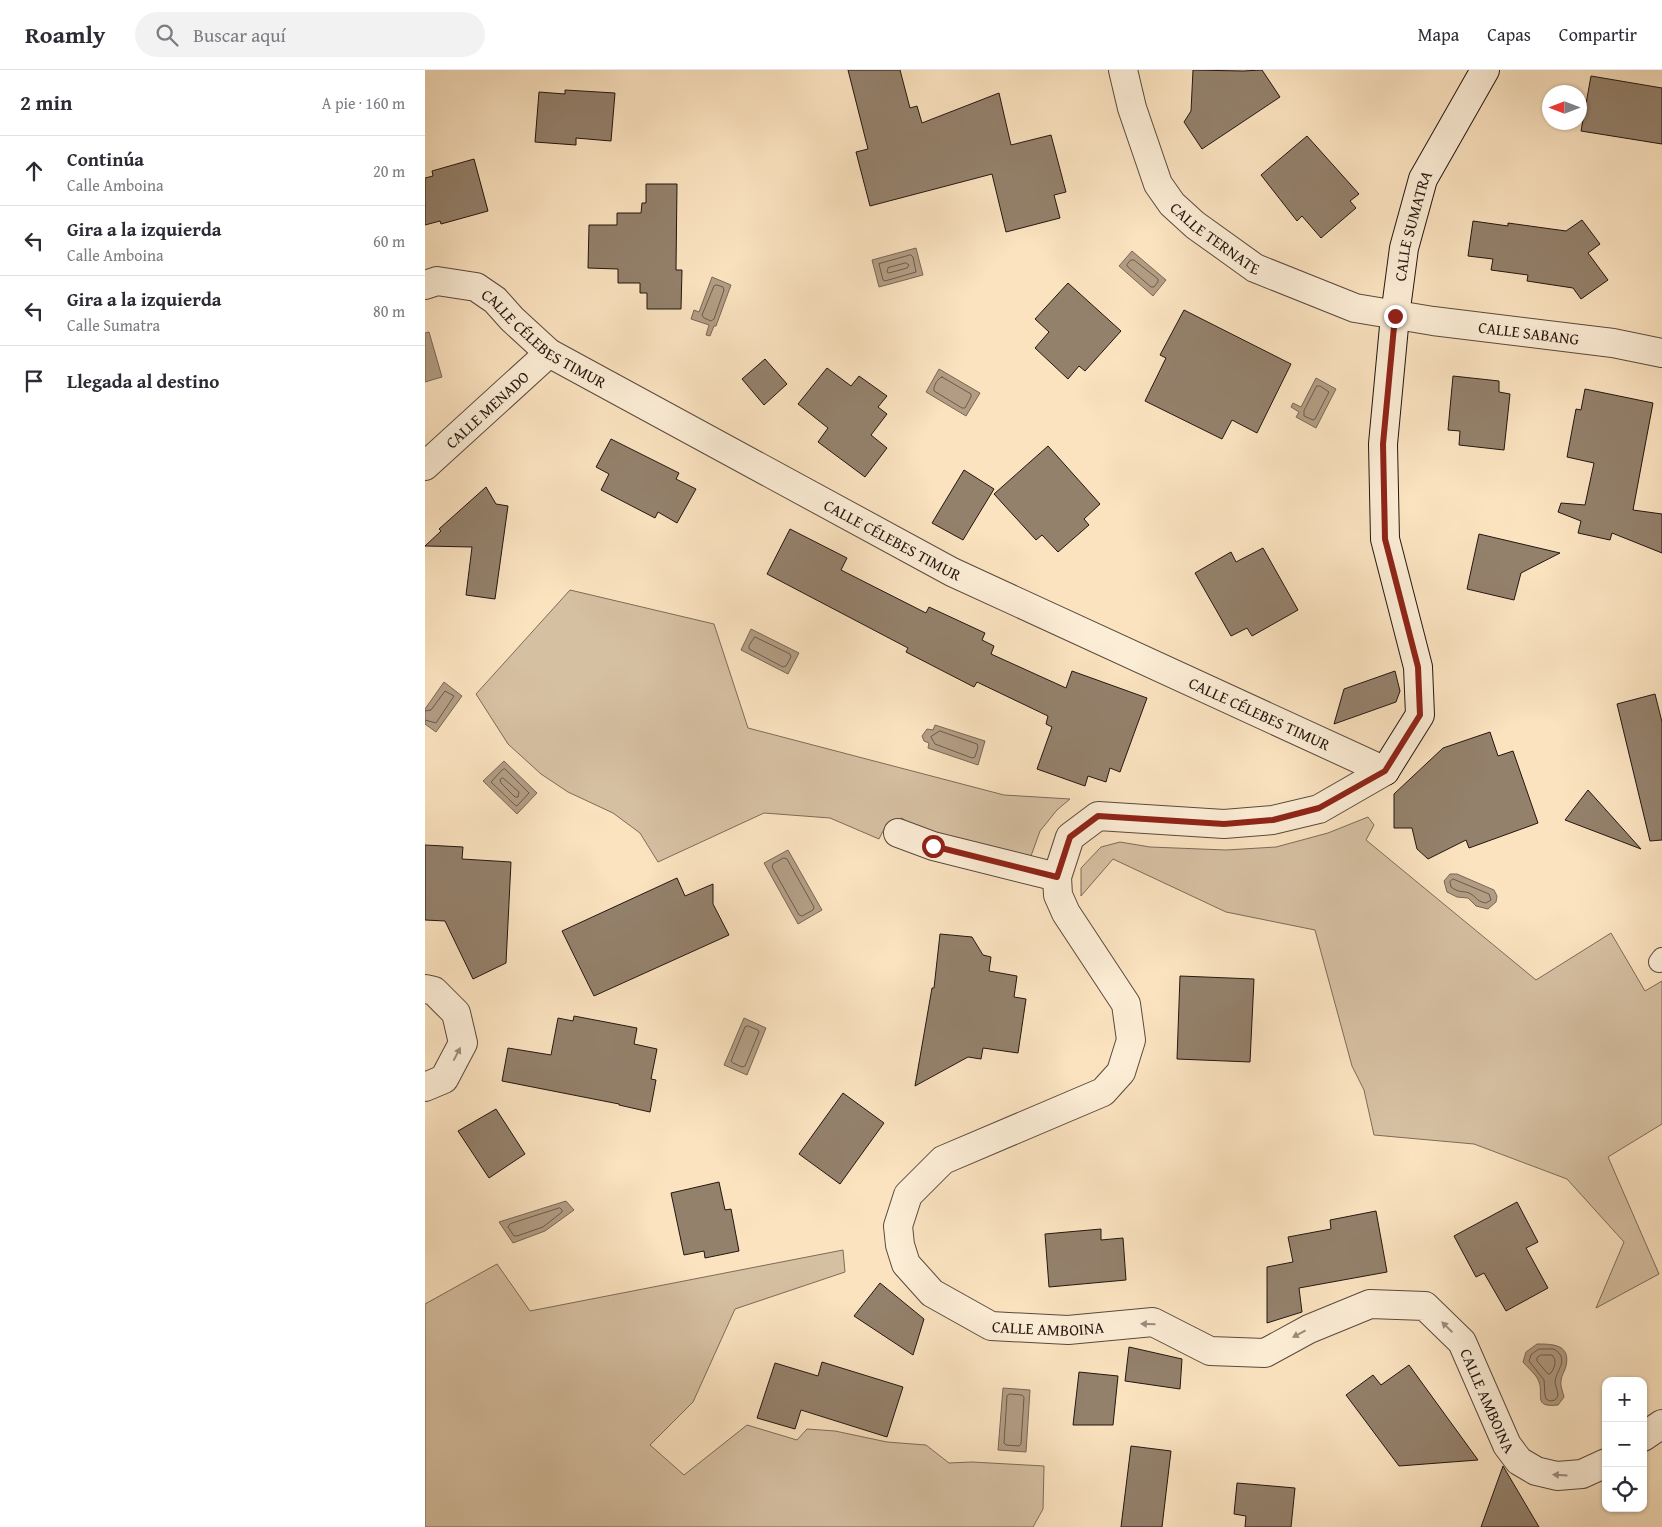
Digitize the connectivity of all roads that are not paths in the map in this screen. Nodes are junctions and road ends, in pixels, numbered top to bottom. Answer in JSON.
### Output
{"nodes":[{"id":1,"x":1123,"y":70,"type":"edge"},
{"id":2,"x":1485,"y":70,"type":"edge"},
{"id":3,"x":425,"y":285,"type":"edge"},
{"id":4,"x":1395,"y":316,"type":"junction"},
{"id":5,"x":549,"y":353,"type":"junction"},
{"id":6,"x":1662,"y":353,"type":"edge"},
{"id":7,"x":425,"y":466,"type":"edge"},
{"id":8,"x":1385,"y":771,"type":"junction"},
{"id":9,"x":899,"y":832,"type":"dead end"},
{"id":10,"x":1057,"y":877,"type":"junction"},
{"id":11,"x":425,"y":989,"type":"edge"},
{"id":12,"x":425,"y":1087,"type":"edge"},
{"id":13,"x":1662,"y":1424,"type":"edge"},
{"id":14,"x":1647,"y":1434,"type":"edge"},
{"id":15,"x":1602,"y":1465,"type":"edge"}],
"edges":[{"from":1,"to":4,"type":"street","name":"CALLE TERNATE"},
{"from":2,"to":4,"type":"street","name":"CALLE SUMATRA"},
{"from":3,"to":5,"type":"street","name":"CALLE CÉLEBES TIMUR"},
{"from":4,"to":6,"type":"street","name":"CALLE SABANG"},
{"from":4,"to":8,"type":"street","name":"CALLE SUMATRA"},
{"from":5,"to":7,"type":"street","name":"CALLE MENADO"},
{"from":5,"to":8,"type":"street","name":"CALLE CÉLEBES TIMUR"},
{"from":8,"to":10,"type":"street","name":"CALLE AMBOINA"},
{"from":9,"to":10,"type":"street"},
{"from":15,"to":10,"type":"street","name":"CALLE AMBOINA","one_way":true},
{"from":12,"to":11,"type":"street","one_way":true},
{"from":13,"to":14,"type":"street"}]}
